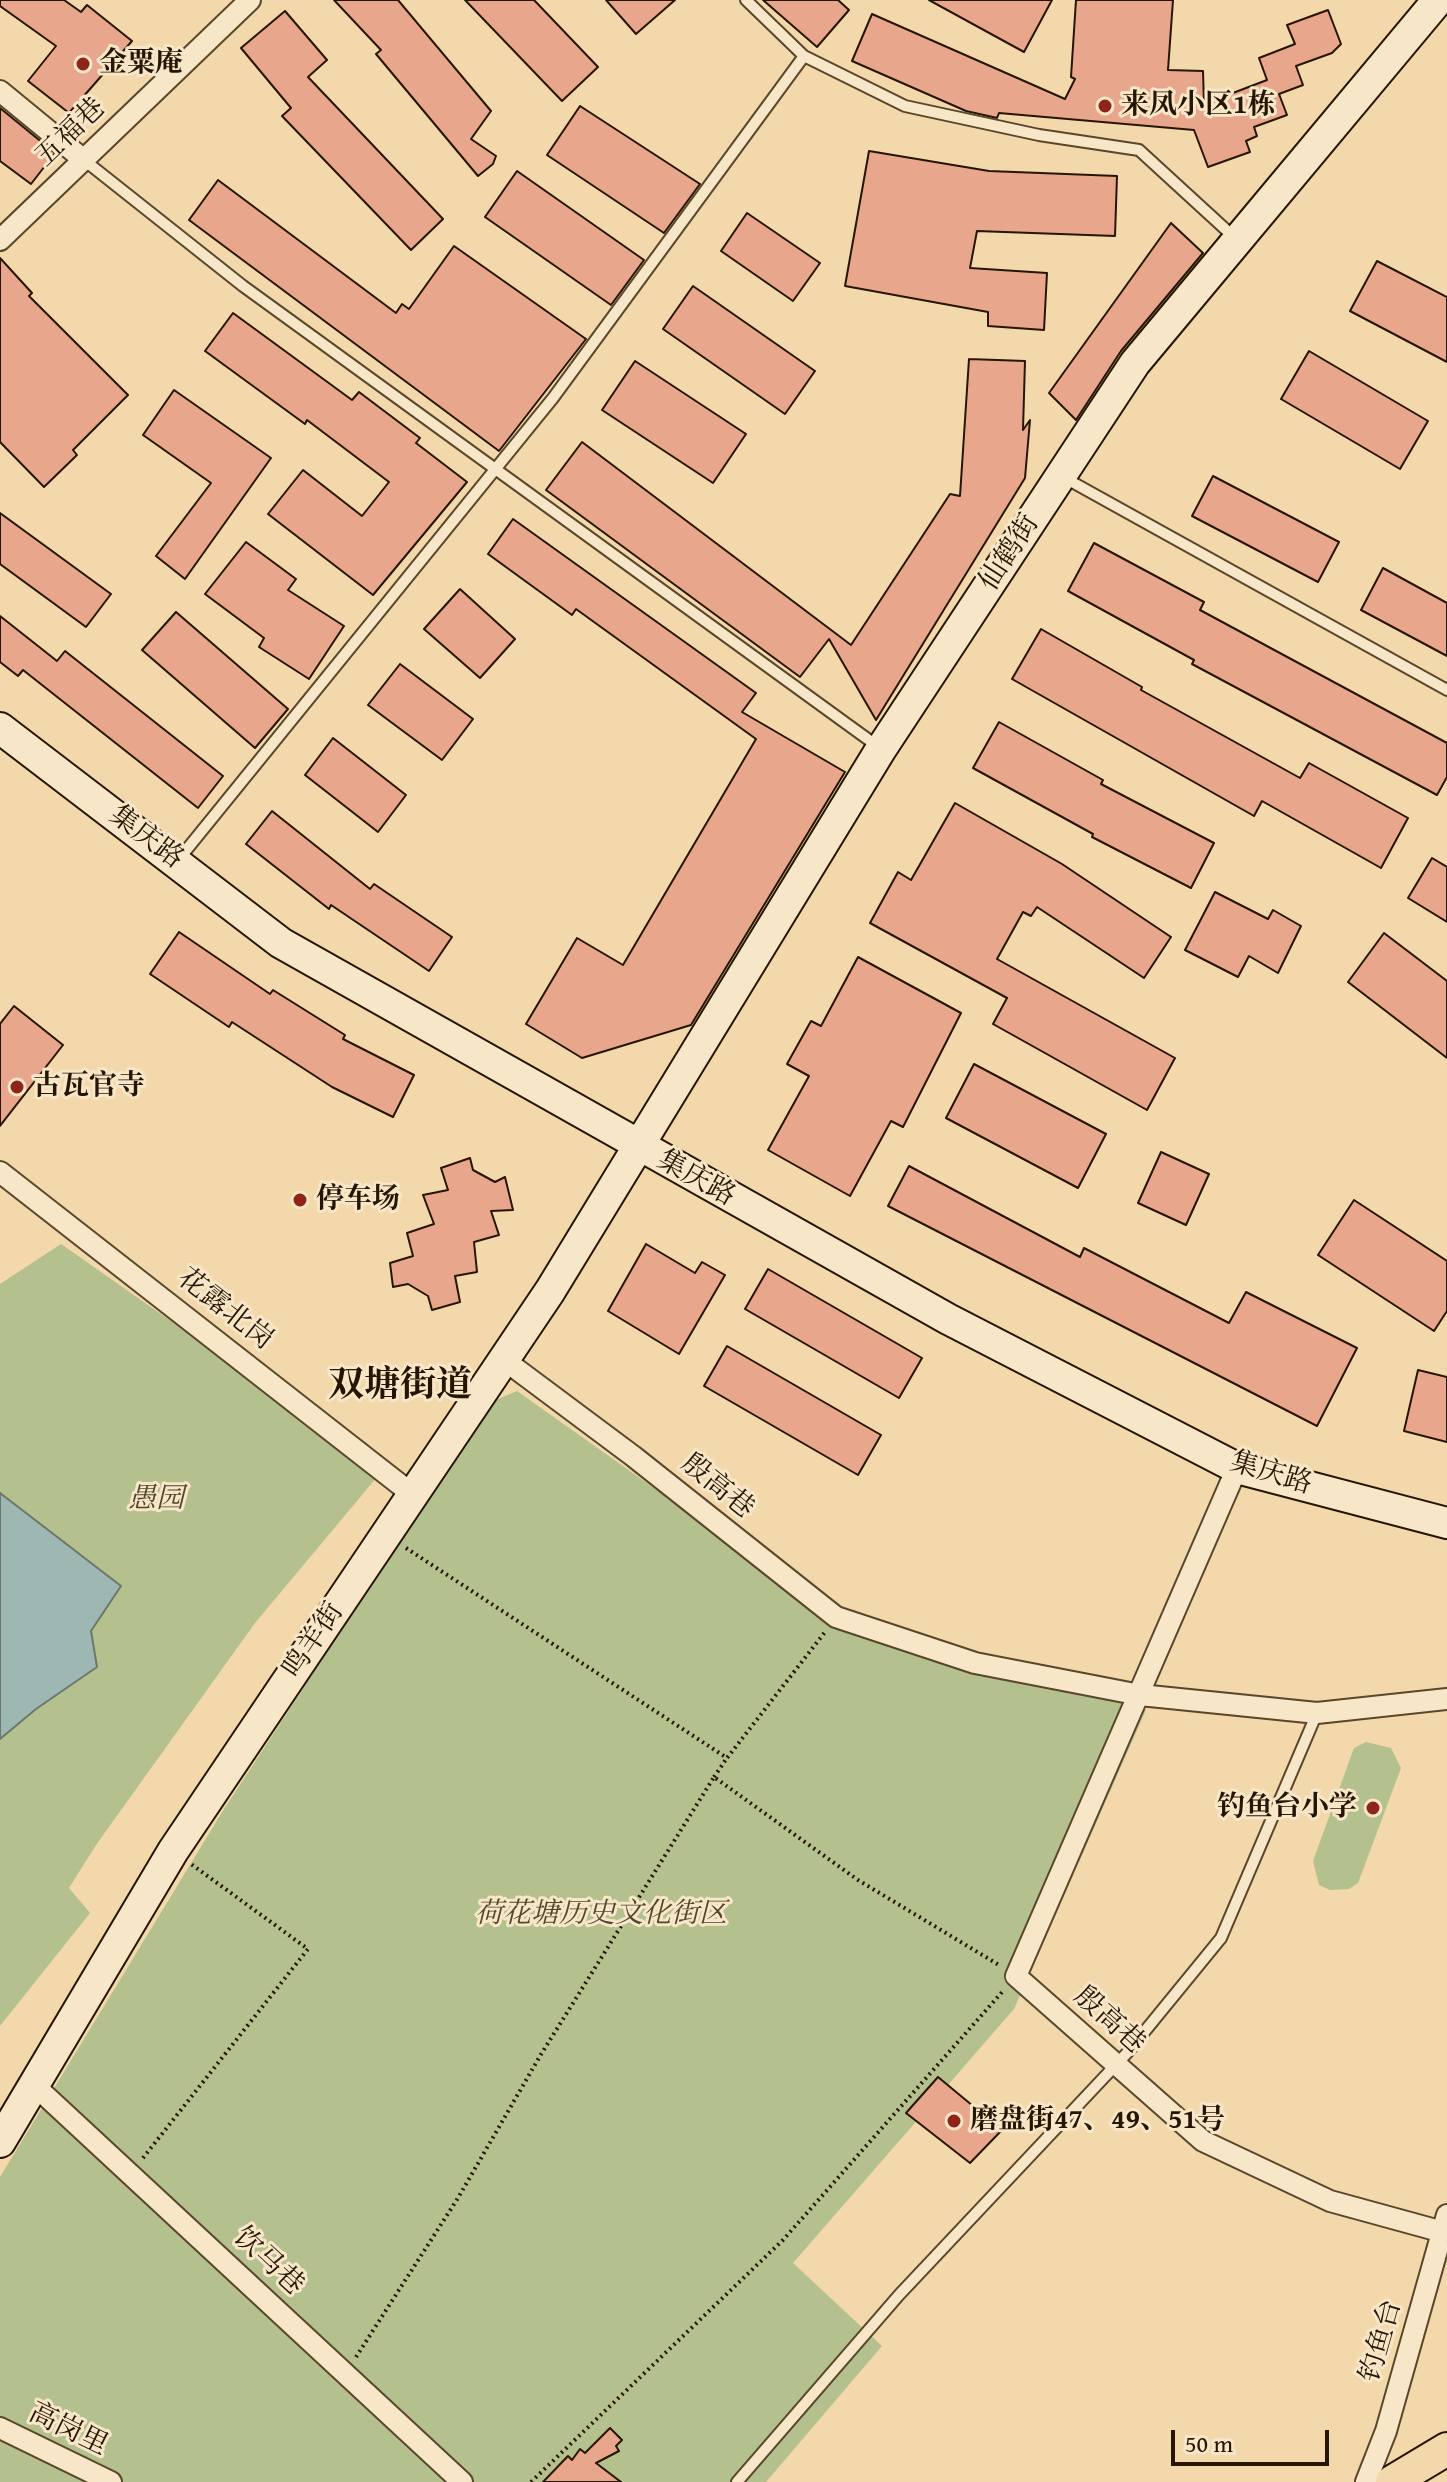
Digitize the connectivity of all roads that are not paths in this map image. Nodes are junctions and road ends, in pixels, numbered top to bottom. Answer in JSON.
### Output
{"nodes":[{"id":1,"x":250,"y":0,"type":"edge"},
{"id":2,"x":746,"y":0,"type":"edge"},
{"id":3,"x":1438,"y":0,"type":"edge"},
{"id":4,"x":804,"y":56,"type":"junction"},
{"id":5,"x":0,"y":91,"type":"edge"},
{"id":6,"x":84,"y":160,"type":"junction"},
{"id":7,"x":0,"y":240,"type":"edge"},
{"id":8,"x":1238,"y":240,"type":"junction"},
{"id":9,"x":495,"y":468,"type":"junction"},
{"id":10,"x":1061,"y":476,"type":"junction"},
{"id":11,"x":1447,"y":690,"type":"edge"},
{"id":12,"x":0,"y":728,"type":"edge"},
{"id":13,"x":881,"y":749,"type":"junction"},
{"id":14,"x":177,"y":862,"type":"junction"},
{"id":15,"x":640,"y":1148,"type":"junction"},
{"id":16,"x":0,"y":1172,"type":"edge"},
{"id":17,"x":503,"y":1359,"type":"junction"},
{"id":18,"x":1237,"y":1468,"type":"junction"},
{"id":19,"x":412,"y":1494,"type":"junction"},
{"id":20,"x":1447,"y":1523,"type":"edge"},
{"id":21,"x":1140,"y":1695,"type":"junction"},
{"id":22,"x":1447,"y":1699,"type":"edge"},
{"id":23,"x":1317,"y":1713,"type":"junction"},
{"id":24,"x":1116,"y":2065,"type":"junction"},
{"id":25,"x":34,"y":2085,"type":"junction"},
{"id":26,"x":0,"y":2142,"type":"edge"},
{"id":27,"x":1445,"y":2224,"type":"edge"},
{"id":28,"x":0,"y":2428,"type":"edge"},
{"id":29,"x":1440,"y":2453,"type":"edge"},
{"id":30,"x":111,"y":2482,"type":"edge"},
{"id":31,"x":462,"y":2482,"type":"edge"},
{"id":32,"x":737,"y":2482,"type":"edge"},
{"id":33,"x":1366,"y":2482,"type":"edge"},
{"id":34,"x":1392,"y":2482,"type":"edge"}],
"edges":[{"from":1,"to":6,"type":"street","name":"五福巷"},
{"from":2,"to":4,"type":"lane"},
{"from":3,"to":8,"type":"street","name":"仙鹤街"},
{"from":4,"to":8,"type":"lane"},
{"from":4,"to":9,"type":"lane"},
{"from":5,"to":6,"type":"street"},
{"from":6,"to":7,"type":"street","name":"五福巷"},
{"from":6,"to":9,"type":"lane"},
{"from":8,"to":10,"type":"street","name":"仙鹤街"},
{"from":9,"to":13,"type":"lane"},
{"from":9,"to":14,"type":"lane"},
{"from":10,"to":11,"type":"lane"},
{"from":10,"to":13,"type":"street","name":"仙鹤街"},
{"from":12,"to":14,"type":"street","name":"集庆路"},
{"from":13,"to":15,"type":"street","name":"仙鹤街"},
{"from":14,"to":15,"type":"street","name":"集庆路"},
{"from":15,"to":17,"type":"street","name":"鸣羊街"},
{"from":15,"to":18,"type":"street","name":"集庆路"},
{"from":16,"to":19,"type":"street","name":"花露北岗"},
{"from":17,"to":19,"type":"street","name":"鸣羊街"},
{"from":17,"to":21,"type":"street","name":"殷高巷"},
{"from":18,"to":20,"type":"street","name":"集庆路"},
{"from":18,"to":21,"type":"street"},
{"from":19,"to":25,"type":"street","name":"鸣羊街"},
{"from":21,"to":23,"type":"street","name":"殷高巷"},
{"from":21,"to":24,"type":"street","name":"殷高巷"},
{"from":22,"to":23,"type":"street","name":"殷高巷"},
{"from":23,"to":24,"type":"lane"},
{"from":24,"to":27,"type":"street","name":"殷高巷"},
{"from":24,"to":32,"type":"lane"},
{"from":25,"to":26,"type":"street","name":"鸣羊街"},
{"from":25,"to":31,"type":"street","name":"饮马巷"},
{"from":27,"to":33,"type":"street","name":"钓鱼台"},
{"from":28,"to":30,"type":"street","name":"高岗里"},
{"from":29,"to":34,"type":"main road"}]}
